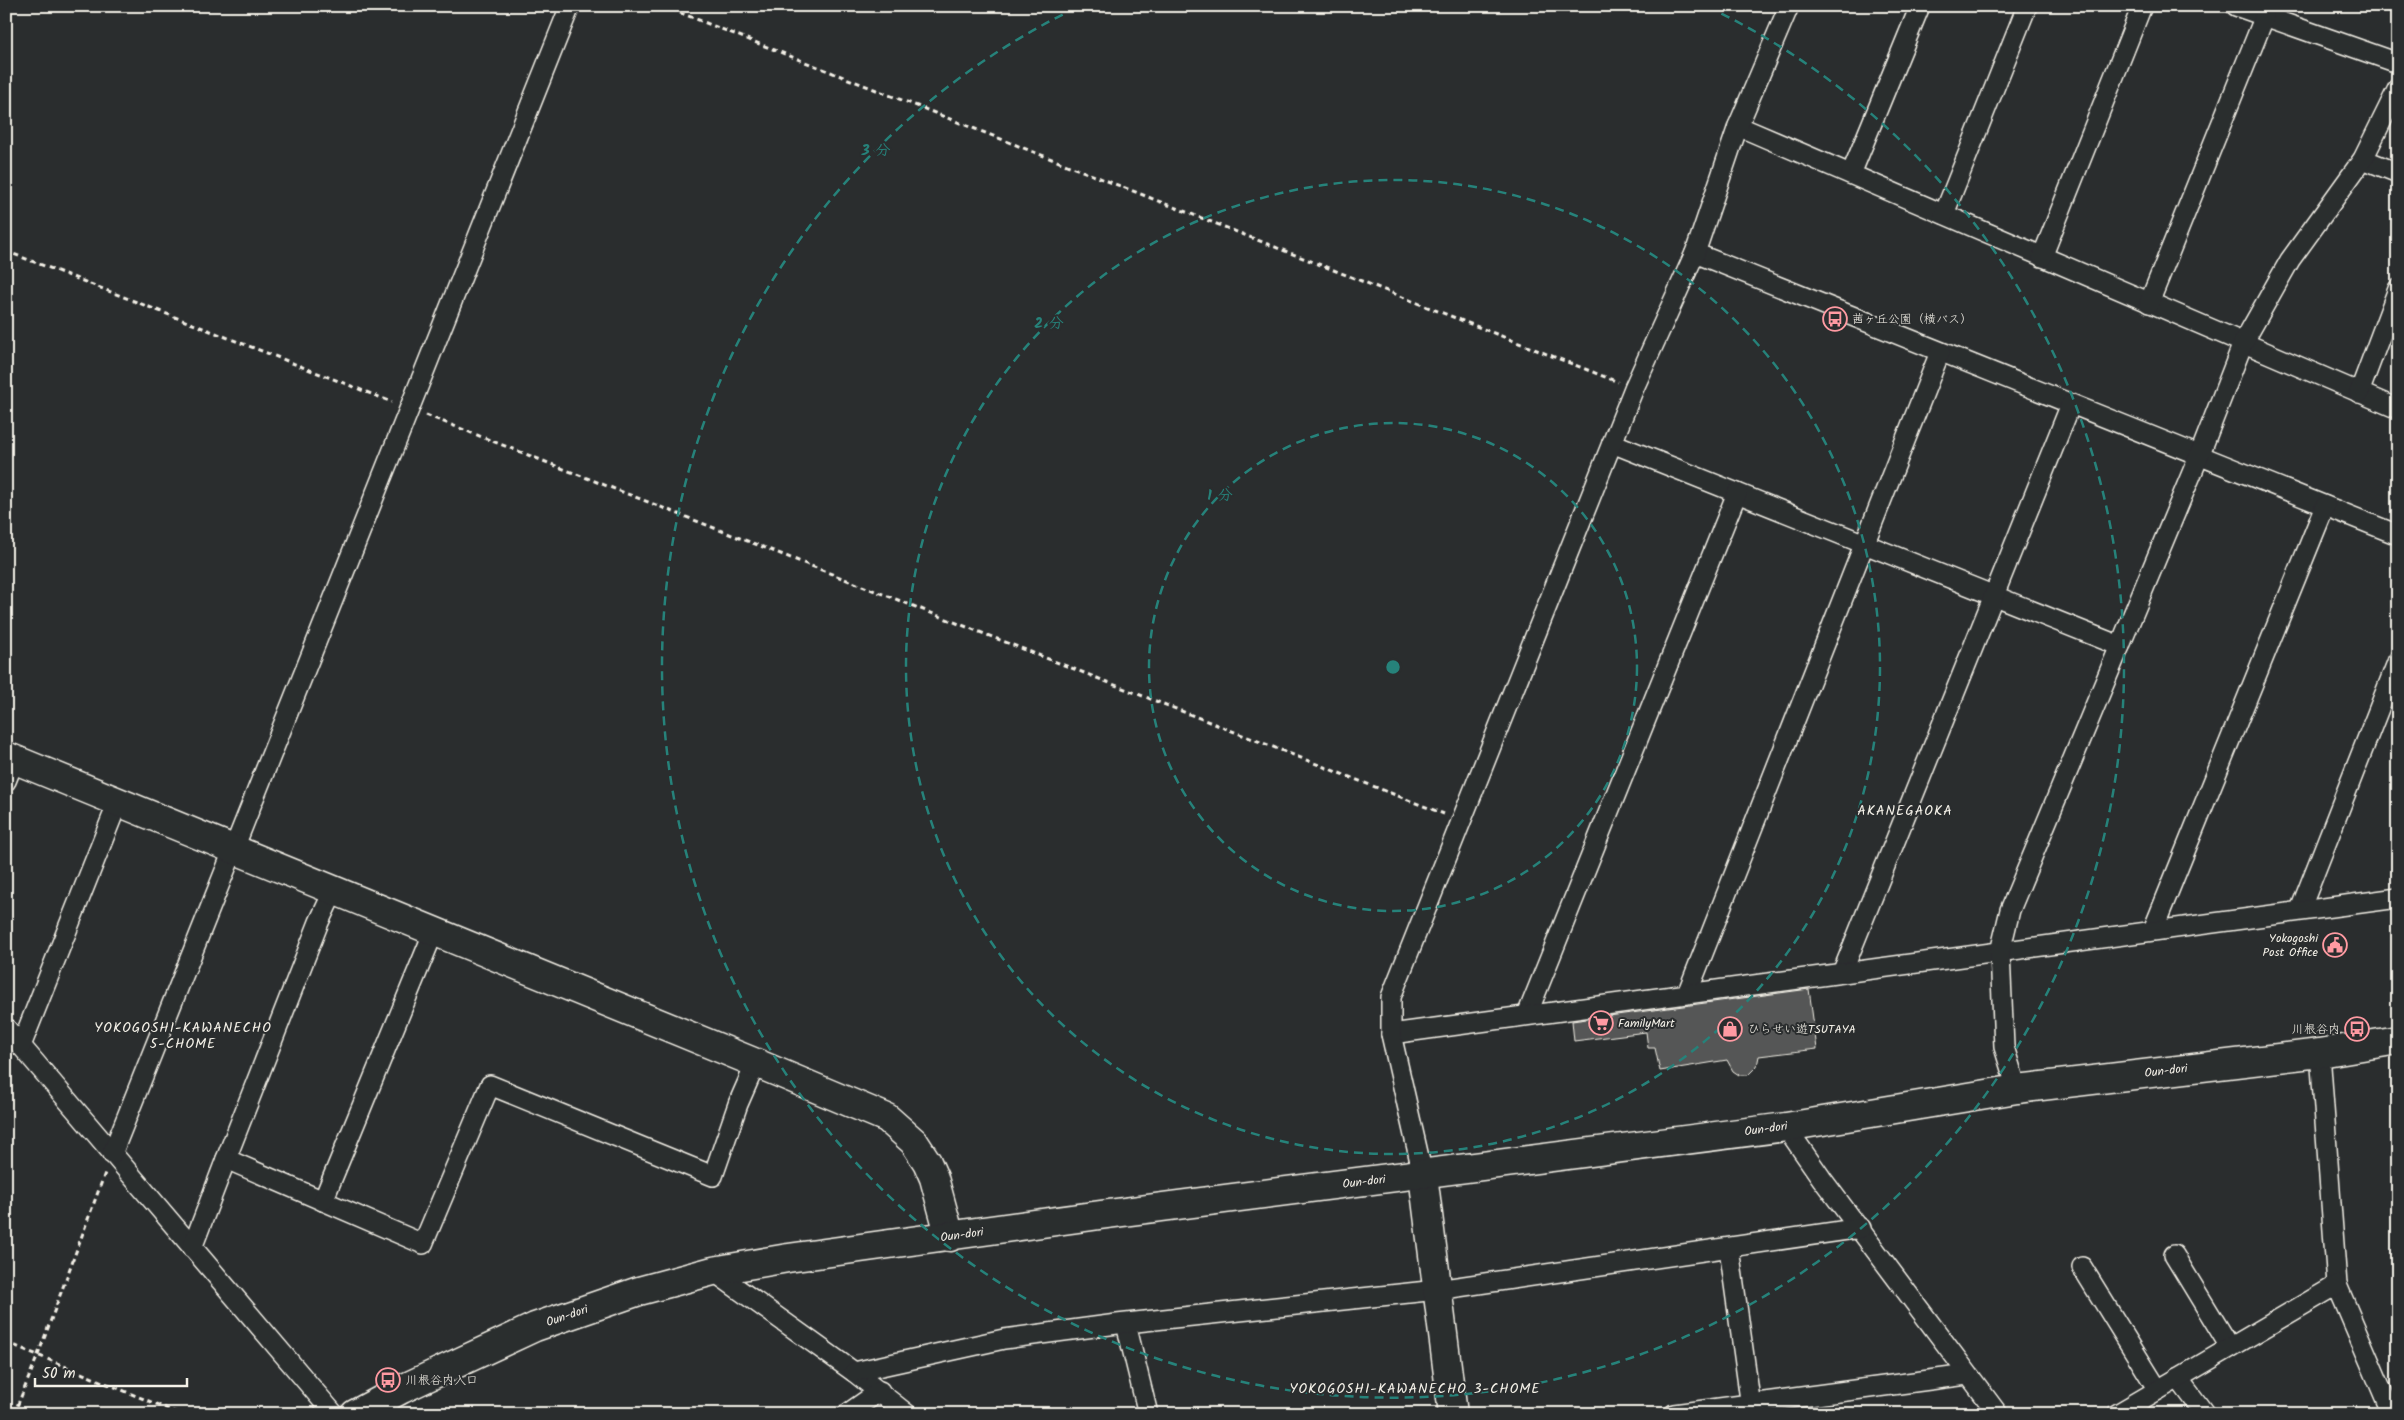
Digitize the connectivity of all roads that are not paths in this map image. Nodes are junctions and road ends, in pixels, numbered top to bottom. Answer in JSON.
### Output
{"nodes":[{"id":1,"x":570,"y":6,"type":"edge"},
{"id":2,"x":1789,"y":6,"type":"edge"},
{"id":3,"x":1920,"y":6,"type":"edge"},
{"id":4,"x":2027,"y":6,"type":"edge"},
{"id":5,"x":2142,"y":6,"type":"edge"},
{"id":6,"x":2236,"y":6,"type":"edge"},
{"id":7,"x":2264,"y":18,"type":"junction"},
{"id":8,"x":2398,"y":63,"type":"edge"},
{"id":9,"x":2398,"y":88,"type":"edge"},
{"id":10,"x":1738,"y":126,"type":"junction"},
{"id":11,"x":2363,"y":159,"type":"junction"},
{"id":12,"x":2398,"y":173,"type":"edge"},
{"id":13,"x":1851,"y":174,"type":"junction"},
{"id":14,"x":1944,"y":214,"type":"junction"},
{"id":15,"x":1695,"y":253,"type":"junction"},
{"id":16,"x":2042,"y":257,"type":"junction"},
{"id":17,"x":2397,"y":293,"type":"edge"},
{"id":18,"x":2149,"y":303,"type":"junction"},
{"id":19,"x":2243,"y":343,"type":"junction"},
{"id":20,"x":1940,"y":352,"type":"junction"},
{"id":21,"x":2359,"y":393,"type":"junction"},
{"id":22,"x":2071,"y":404,"type":"junction"},
{"id":23,"x":2398,"y":409,"type":"edge"},
{"id":24,"x":1612,"y":443,"type":"junction"},
{"id":25,"x":2199,"y":456,"type":"junction"},
{"id":26,"x":1737,"y":493,"type":"junction"},
{"id":27,"x":2325,"y":506,"type":"junction"},
{"id":28,"x":2398,"y":535,"type":"edge"},
{"id":29,"x":1864,"y":544,"type":"junction"},
{"id":30,"x":1994,"y":596,"type":"junction"},
{"id":31,"x":2120,"y":646,"type":"junction"},
{"id":32,"x":2398,"y":660,"type":"edge"},
{"id":33,"x":9,"y":766,"type":"edge"},
{"id":34,"x":118,"y":802,"type":"junction"},
{"id":35,"x":233,"y":850,"type":"junction"},
{"id":36,"x":334,"y":890,"type":"junction"},
{"id":37,"x":2398,"y":898,"type":"edge"},
{"id":38,"x":2300,"y":910,"type":"junction"},
{"id":39,"x":2153,"y":930,"type":"junction"},
{"id":40,"x":434,"y":931,"type":"junction"},
{"id":41,"x":2000,"y":952,"type":"junction"},
{"id":42,"x":1842,"y":973,"type":"junction"},
{"id":43,"x":1687,"y":994,"type":"junction"},
{"id":44,"x":1527,"y":1015,"type":"junction"},
{"id":45,"x":6,"y":1028,"type":"edge"},
{"id":46,"x":1391,"y":1034,"type":"junction"},
{"id":47,"x":2398,"y":1040,"type":"edge"},
{"id":48,"x":21,"y":1046,"type":"junction"},
{"id":49,"x":2320,"y":1053,"type":"junction"},
{"id":50,"x":756,"y":1063,"type":"junction"},
{"id":51,"x":2017,"y":1090,"type":"junction"},
{"id":52,"x":1786,"y":1127,"type":"junction"},
{"id":53,"x":112,"y":1154,"type":"junction"},
{"id":54,"x":226,"y":1159,"type":"junction"},
{"id":55,"x":1423,"y":1175,"type":"junction"},
{"id":56,"x":323,"y":1200,"type":"junction"},
{"id":57,"x":1861,"y":1228,"type":"junction"},
{"id":58,"x":950,"y":1236,"type":"junction"},
{"id":59,"x":192,"y":1248,"type":"junction"},
{"id":60,"x":1729,"y":1248,"type":"junction"},
{"id":61,"x":2174,"y":1255,"type":"dead end"},
{"id":62,"x":2082,"y":1267,"type":"dead end"},
{"id":63,"x":713,"y":1272,"type":"junction"},
{"id":64,"x":2336,"y":1285,"type":"junction"},
{"id":65,"x":1437,"y":1290,"type":"junction"},
{"id":66,"x":1126,"y":1324,"type":"junction"},
{"id":67,"x":2230,"y":1348,"type":"junction"},
{"id":68,"x":854,"y":1372,"type":"junction"},
{"id":69,"x":1967,"y":1375,"type":"junction"},
{"id":70,"x":2178,"y":1378,"type":"junction"},
{"id":71,"x":880,"y":1390,"type":"junction"},
{"id":72,"x":2158,"y":1390,"type":"junction"},
{"id":73,"x":1751,"y":1409,"type":"edge"},
{"id":74,"x":334,"y":1414,"type":"edge"},
{"id":75,"x":355,"y":1414,"type":"edge"},
{"id":76,"x":847,"y":1414,"type":"edge"},
{"id":77,"x":907,"y":1414,"type":"edge"},
{"id":78,"x":1148,"y":1414,"type":"edge"},
{"id":79,"x":1453,"y":1414,"type":"edge"},
{"id":80,"x":1674,"y":1414,"type":"edge"},
{"id":81,"x":1998,"y":1414,"type":"edge"},
{"id":82,"x":2116,"y":1414,"type":"edge"},
{"id":83,"x":2205,"y":1414,"type":"edge"},
{"id":84,"x":2392,"y":1414,"type":"edge"}],
"edges":[{"from":1,"to":35,"type":"street"},
{"from":2,"to":10,"type":"street"},
{"from":3,"to":13,"type":"street"},
{"from":4,"to":14,"type":"street"},
{"from":5,"to":16,"type":"street"},
{"from":6,"to":7,"type":"street"},
{"from":7,"to":8,"type":"street"},
{"from":7,"to":18,"type":"street"},
{"from":9,"to":11,"type":"street"},
{"from":10,"to":13,"type":"street"},
{"from":10,"to":15,"type":"street"},
{"from":11,"to":12,"type":"street"},
{"from":11,"to":19,"type":"street"},
{"from":13,"to":14,"type":"street"},
{"from":14,"to":16,"type":"street"},
{"from":15,"to":20,"type":"street"},
{"from":15,"to":24,"type":"street"},
{"from":16,"to":18,"type":"street"},
{"from":17,"to":21,"type":"street"},
{"from":18,"to":19,"type":"street"},
{"from":19,"to":21,"type":"street"},
{"from":19,"to":25,"type":"street"},
{"from":20,"to":22,"type":"street"},
{"from":20,"to":29,"type":"street"},
{"from":21,"to":23,"type":"street"},
{"from":22,"to":25,"type":"street"},
{"from":22,"to":30,"type":"street"},
{"from":24,"to":26,"type":"street"},
{"from":24,"to":46,"type":"street"},
{"from":25,"to":27,"type":"street"},
{"from":25,"to":31,"type":"street"},
{"from":26,"to":29,"type":"street"},
{"from":26,"to":44,"type":"street"},
{"from":27,"to":28,"type":"street"},
{"from":27,"to":39,"type":"street"},
{"from":29,"to":30,"type":"street"},
{"from":29,"to":43,"type":"street"},
{"from":30,"to":31,"type":"street"},
{"from":30,"to":42,"type":"street"},
{"from":31,"to":41,"type":"street"},
{"from":32,"to":38,"type":"street"},
{"from":33,"to":34,"type":"main road"},
{"from":34,"to":35,"type":"main road"},
{"from":34,"to":48,"type":"street"},
{"from":35,"to":36,"type":"main road"},
{"from":35,"to":53,"type":"street"},
{"from":36,"to":40,"type":"main road"},
{"from":36,"to":54,"type":"street"},
{"from":37,"to":38,"type":"street"},
{"from":38,"to":39,"type":"street"},
{"from":39,"to":41,"type":"street"},
{"from":40,"to":50,"type":"main road"},
{"from":40,"to":56,"type":"street"},
{"from":41,"to":42,"type":"street"},
{"from":41,"to":51,"type":"street"},
{"from":42,"to":43,"type":"street"},
{"from":43,"to":44,"type":"street"},
{"from":44,"to":46,"type":"street"},
{"from":45,"to":48,"type":"street"},
{"from":46,"to":55,"type":"street"},
{"from":47,"to":49,"type":"main road","name":"Oun-dori"},
{"from":48,"to":53,"type":"street"},
{"from":49,"to":51,"type":"main road","name":"Oun-dori"},
{"from":49,"to":64,"type":"street"},
{"from":50,"to":56,"type":"street"},
{"from":50,"to":58,"type":"main road"},
{"from":51,"to":52,"type":"main road","name":"Oun-dori"},
{"from":52,"to":55,"type":"main road","name":"Oun-dori"},
{"from":52,"to":57,"type":"street"},
{"from":53,"to":59,"type":"street"},
{"from":54,"to":56,"type":"street"},
{"from":54,"to":59,"type":"street"},
{"from":55,"to":58,"type":"main road","name":"Oun-dori"},
{"from":55,"to":65,"type":"main road"},
{"from":57,"to":60,"type":"street"},
{"from":57,"to":69,"type":"street"},
{"from":58,"to":63,"type":"main road","name":"Oun-dori"},
{"from":59,"to":74,"type":"street"},
{"from":60,"to":65,"type":"street"},
{"from":60,"to":73,"type":"street"},
{"from":61,"to":67,"type":"street"},
{"from":62,"to":72,"type":"street"},
{"from":63,"to":68,"type":"street"},
{"from":63,"to":75,"type":"main road","name":"Oun-dori"},
{"from":64,"to":67,"type":"street"},
{"from":64,"to":84,"type":"street"},
{"from":65,"to":66,"type":"street"},
{"from":65,"to":79,"type":"main road"},
{"from":66,"to":68,"type":"street"},
{"from":66,"to":78,"type":"street"},
{"from":67,"to":70,"type":"street"},
{"from":68,"to":71,"type":"street"},
{"from":69,"to":73,"type":"street"},
{"from":69,"to":81,"type":"street"},
{"from":70,"to":72,"type":"street"},
{"from":70,"to":83,"type":"street"},
{"from":71,"to":76,"type":"street"},
{"from":71,"to":77,"type":"street"},
{"from":72,"to":82,"type":"street"},
{"from":73,"to":80,"type":"street"}]}
